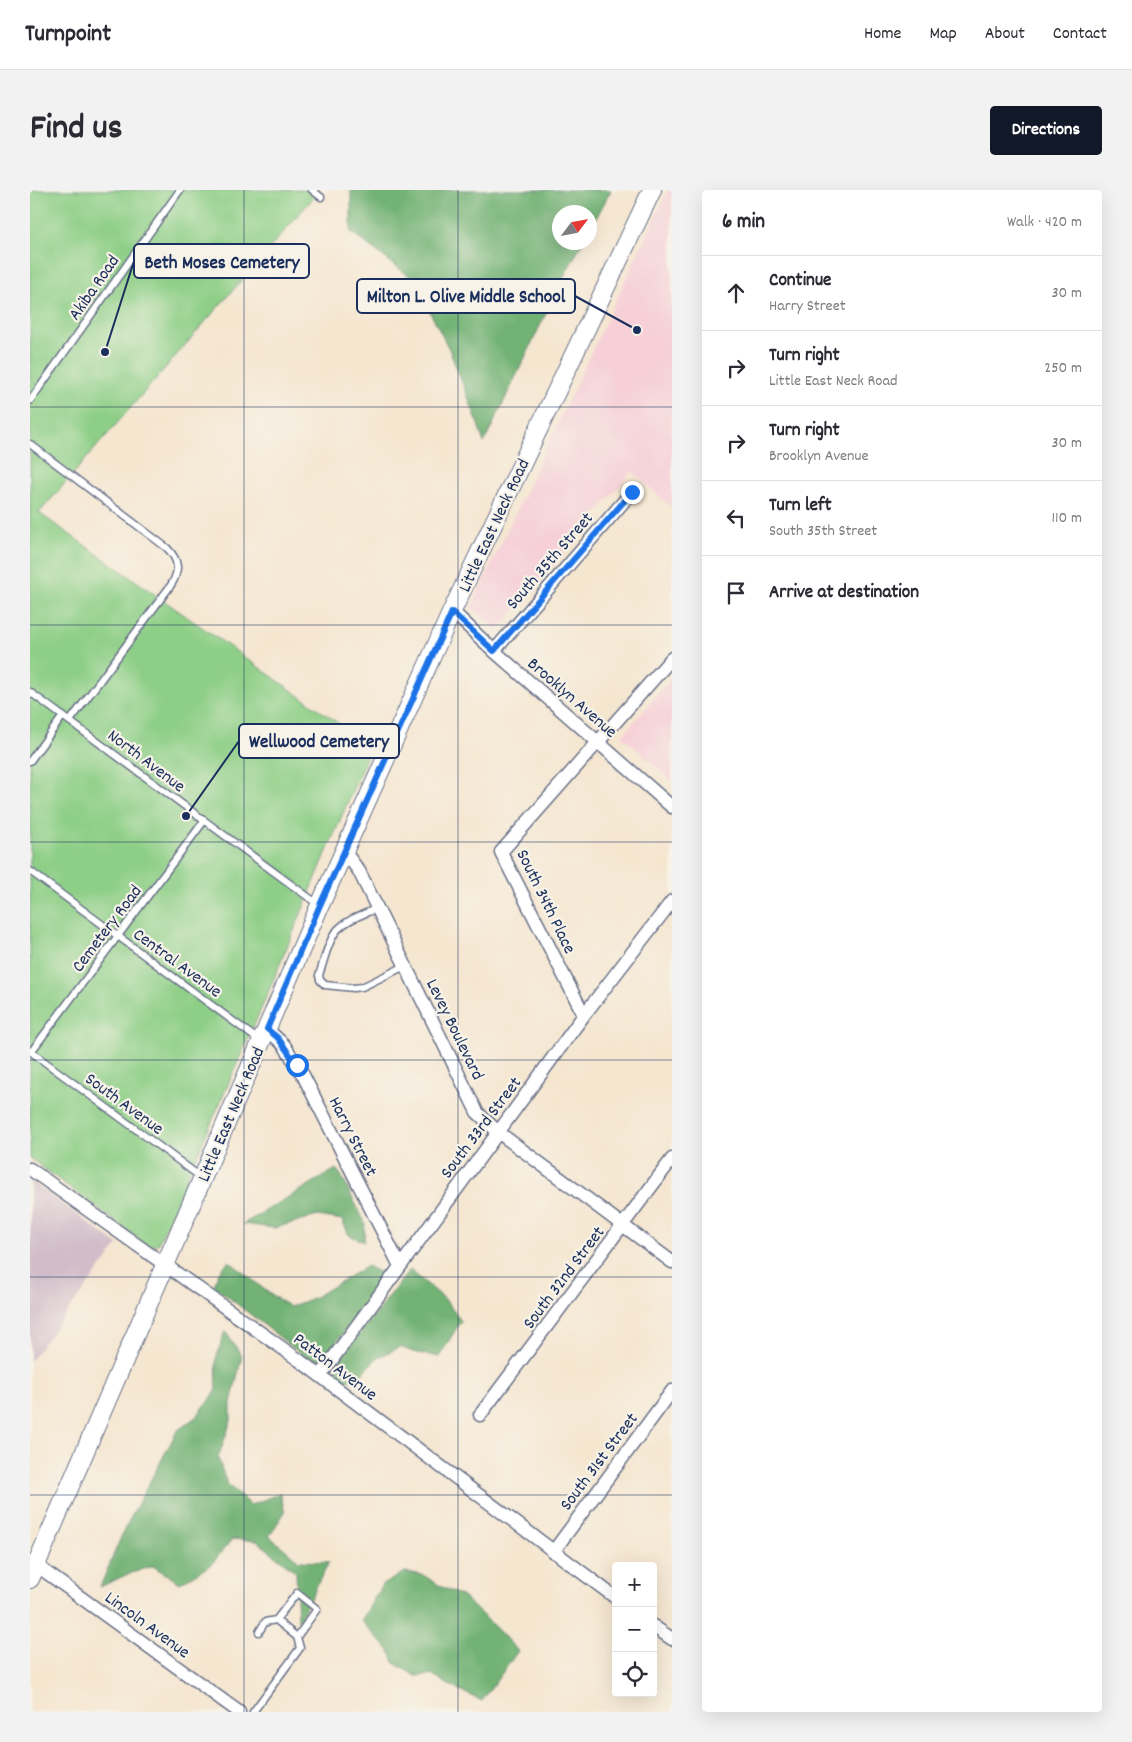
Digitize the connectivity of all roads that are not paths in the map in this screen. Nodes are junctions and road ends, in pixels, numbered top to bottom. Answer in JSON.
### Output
{"nodes":[{"id":1,"x":180,"y":190,"type":"edge"},
{"id":2,"x":312,"y":190,"type":"edge"},
{"id":3,"x":652,"y":190,"type":"edge"},
{"id":4,"x":321,"y":196,"type":"dead end"},
{"id":5,"x":30,"y":401,"type":"edge"},
{"id":6,"x":30,"y":444,"type":"edge"},
{"id":7,"x":632,"y":492,"type":"dead end"},
{"id":8,"x":452,"y":612,"type":"junction"},
{"id":9,"x":494,"y":651,"type":"junction"},
{"id":10,"x":672,"y":658,"type":"edge"},
{"id":11,"x":30,"y":692,"type":"edge"},
{"id":12,"x":63,"y":716,"type":"junction"},
{"id":13,"x":70,"y":721,"type":"junction"},
{"id":14,"x":598,"y":742,"type":"junction"},
{"id":15,"x":30,"y":761,"type":"edge"},
{"id":16,"x":672,"y":807,"type":"edge"},
{"id":17,"x":204,"y":820,"type":"junction"},
{"id":18,"x":344,"y":851,"type":"junction"},
{"id":19,"x":30,"y":871,"type":"edge"},
{"id":20,"x":672,"y":901,"type":"edge"},
{"id":21,"x":320,"y":905,"type":"junction"},
{"id":22,"x":377,"y":908,"type":"junction"},
{"id":23,"x":118,"y":936,"type":"junction"},
{"id":24,"x":405,"y":966,"type":"junction"},
{"id":25,"x":584,"y":1015,"type":"junction"},
{"id":26,"x":264,"y":1035,"type":"junction"},
{"id":27,"x":31,"y":1052,"type":"edge"},
{"id":28,"x":498,"y":1132,"type":"junction"},
{"id":29,"x":672,"y":1159,"type":"edge"},
{"id":30,"x":30,"y":1169,"type":"edge"},
{"id":31,"x":202,"y":1178,"type":"junction"},
{"id":32,"x":623,"y":1225,"type":"junction"},
{"id":33,"x":672,"y":1262,"type":"edge"},
{"id":34,"x":165,"y":1266,"type":"junction"},
{"id":35,"x":400,"y":1266,"type":"junction"},
{"id":36,"x":320,"y":1376,"type":"junction"},
{"id":37,"x":672,"y":1391,"type":"edge"},
{"id":38,"x":480,"y":1415,"type":"dead end"},
{"id":39,"x":553,"y":1552,"type":"junction"},
{"id":40,"x":33,"y":1572,"type":"edge"},
{"id":41,"x":612,"y":1595,"type":"edge"},
{"id":42,"x":276,"y":1620,"type":"junction"},
{"id":43,"x":657,"y":1629,"type":"edge"},
{"id":44,"x":259,"y":1632,"type":"dead end"},
{"id":45,"x":297,"y":1637,"type":"junction"},
{"id":46,"x":672,"y":1638,"type":"edge"},
{"id":47,"x":239,"y":1712,"type":"edge"},
{"id":48,"x":253,"y":1712,"type":"edge"}],
"edges":[{"from":1,"to":5,"type":"lane","name":"Akiba Road"},
{"from":2,"to":4,"type":"lane"},
{"from":3,"to":8,"type":"main road","name":"Little East Neck Road"},
{"from":6,"to":13,"type":"lane"},
{"from":7,"to":9,"type":"street","name":"South 35th Street"},
{"from":8,"to":9,"type":"street","name":"Brooklyn Avenue"},
{"from":8,"to":18,"type":"main road","name":"Little East Neck Road"},
{"from":9,"to":14,"type":"street","name":"Brooklyn Avenue"},
{"from":10,"to":14,"type":"street"},
{"from":11,"to":12,"type":"lane","name":"North Avenue"},
{"from":12,"to":13,"type":"lane","name":"North Avenue"},
{"from":12,"to":15,"type":"lane"},
{"from":13,"to":17,"type":"lane","name":"North Avenue"},
{"from":14,"to":16,"type":"street","name":"Brooklyn Avenue"},
{"from":14,"to":25,"type":"street","name":"South 34th Place"},
{"from":17,"to":21,"type":"lane","name":"North Avenue"},
{"from":17,"to":23,"type":"lane","name":"Cemetery Road"},
{"from":18,"to":21,"type":"main road","name":"Little East Neck Road"},
{"from":18,"to":22,"type":"street","name":"Levey Boulevard"},
{"from":19,"to":23,"type":"lane","name":"Central Avenue"},
{"from":20,"to":25,"type":"street","name":"South 33rd Street"},
{"from":21,"to":26,"type":"main road","name":"Little East Neck Road"},
{"from":22,"to":24,"type":"street","name":"Levey Boulevard"},
{"from":22,"to":24,"type":"lane"},
{"from":23,"to":26,"type":"lane","name":"Central Avenue"},
{"from":23,"to":27,"type":"lane","name":"Cemetery Road"},
{"from":24,"to":28,"type":"street","name":"Levey Boulevard"},
{"from":25,"to":28,"type":"street","name":"South 33rd Street"},
{"from":26,"to":31,"type":"main road","name":"Little East Neck Road"},
{"from":26,"to":35,"type":"street","name":"Harry Street"},
{"from":27,"to":31,"type":"lane","name":"South Avenue"},
{"from":28,"to":32,"type":"street","name":"Levey Boulevard"},
{"from":28,"to":35,"type":"street","name":"South 33rd Street"},
{"from":29,"to":32,"type":"street","name":"South 32nd Street"},
{"from":30,"to":34,"type":"street","name":"Patton Avenue"},
{"from":31,"to":34,"type":"main road","name":"Little East Neck Road"},
{"from":32,"to":33,"type":"street","name":"Levey Boulevard"},
{"from":32,"to":38,"type":"street","name":"South 32nd Street"},
{"from":34,"to":36,"type":"street","name":"Patton Avenue"},
{"from":34,"to":40,"type":"main road","name":"Little East Neck Road"},
{"from":35,"to":36,"type":"street","name":"South 33rd Street"},
{"from":36,"to":39,"type":"street","name":"Patton Avenue"},
{"from":37,"to":39,"type":"street","name":"South 31st Street"},
{"from":39,"to":41,"type":"street","name":"Patton Avenue"},
{"from":40,"to":47,"type":"street","name":"Lincoln Avenue"},
{"from":42,"to":44,"type":"lane"},
{"from":42,"to":45,"type":"lane"},
{"from":42,"to":45,"type":"lane"},
{"from":43,"to":46,"type":"street"},
{"from":45,"to":48,"type":"lane"}]}
